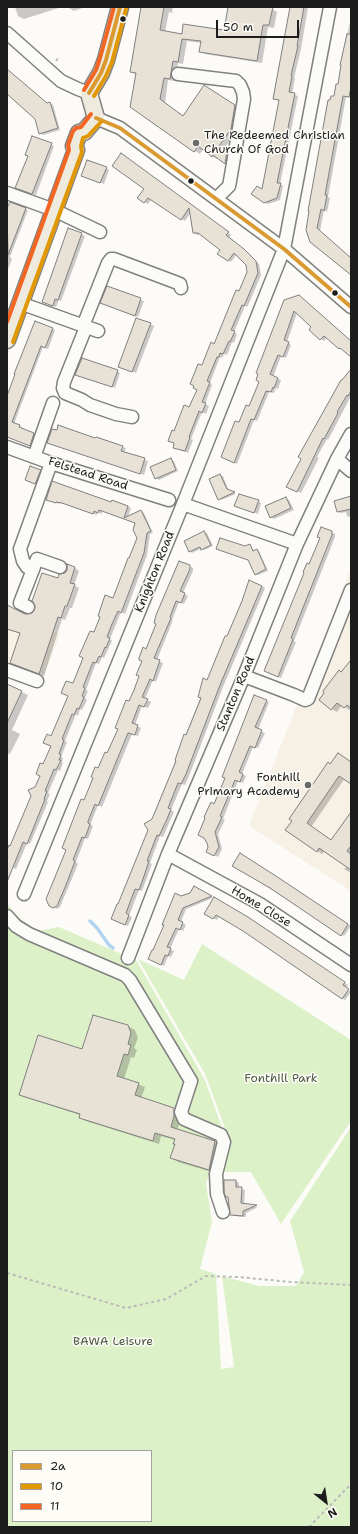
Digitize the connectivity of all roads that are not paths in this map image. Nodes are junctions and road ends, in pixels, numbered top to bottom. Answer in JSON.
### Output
{"nodes":[{"id":1,"x":120,"y":7,"type":"edge"},
{"id":2,"x":330,"y":7,"type":"edge"},
{"id":3,"x":7,"y":33,"type":"edge"},
{"id":4,"x":178,"y":74,"type":"dead end"},
{"id":5,"x":89,"y":93,"type":"junction"},
{"id":6,"x":96,"y":118,"type":"junction"},
{"id":7,"x":7,"y":193,"type":"edge"},
{"id":8,"x":216,"y":199,"type":"junction"},
{"id":9,"x":54,"y":210,"type":"junction"},
{"id":10,"x":100,"y":232,"type":"dead end"},
{"id":11,"x":284,"y":249,"type":"junction"},
{"id":12,"x":181,"y":288,"type":"dead end"},
{"id":13,"x":20,"y":303,"type":"junction"},
{"id":14,"x":351,"y":307,"type":"edge"},
{"id":15,"x":85,"y":326,"type":"junction"},
{"id":16,"x":98,"y":331,"type":"dead end"},
{"id":17,"x":7,"y":340,"type":"edge"},
{"id":18,"x":52,"y":403,"type":"dead end"},
{"id":19,"x":132,"y":417,"type":"dead end"},
{"id":20,"x":351,"y":434,"type":"edge"},
{"id":21,"x":7,"y":447,"type":"edge"},
{"id":22,"x":34,"y":457,"type":"junction"},
{"id":23,"x":337,"y":459,"type":"junction"},
{"id":24,"x":51,"y":463,"type":"junction"},
{"id":25,"x":351,"y":470,"type":"edge"},
{"id":26,"x":169,"y":500,"type":"dead end"},
{"id":27,"x":183,"y":504,"type":"junction"},
{"id":28,"x":297,"y":544,"type":"junction"},
{"id":29,"x":60,"y":567,"type":"dead end"},
{"id":30,"x":33,"y":570,"type":"junction"},
{"id":31,"x":351,"y":590,"type":"edge"},
{"id":32,"x":28,"y":607,"type":"dead end"},
{"id":33,"x":7,"y":670,"type":"edge"},
{"id":34,"x":244,"y":676,"type":"junction"},
{"id":35,"x":37,"y":681,"type":"dead end"},
{"id":36,"x":168,"y":854,"type":"junction"},
{"id":37,"x":24,"y":894,"type":"dead end"},
{"id":38,"x":7,"y":916,"type":"edge"},
{"id":39,"x":128,"y":958,"type":"dead end"},
{"id":40,"x":351,"y":965,"type":"edge"},
{"id":41,"x":223,"y":1212,"type":"dead end"}],
"edges":[{"from":1,"to":5,"type":"main road"},
{"from":2,"to":11,"type":"street","name":"Knighton Road"},
{"from":3,"to":5,"type":"street"},
{"from":4,"to":8,"type":"street"},
{"from":5,"to":6,"type":"main road"},
{"from":6,"to":8,"type":"street"},
{"from":6,"to":9,"type":"main road"},
{"from":7,"to":9,"type":"street"},
{"from":8,"to":11,"type":"street"},
{"from":9,"to":10,"type":"street"},
{"from":9,"to":13,"type":"main road"},
{"from":11,"to":14,"type":"street"},
{"from":11,"to":27,"type":"street","name":"Knighton Road"},
{"from":12,"to":15,"type":"street"},
{"from":13,"to":15,"type":"street"},
{"from":13,"to":17,"type":"main road"},
{"from":15,"to":16,"type":"street"},
{"from":15,"to":19,"type":"street"},
{"from":18,"to":22,"type":"street"},
{"from":20,"to":23,"type":"street","name":"Stanton Road"},
{"from":21,"to":22,"type":"street","name":"Felstead Road"},
{"from":22,"to":24,"type":"street","name":"Felstead Road"},
{"from":23,"to":25,"type":"street"},
{"from":23,"to":28,"type":"street","name":"Stanton Road"},
{"from":24,"to":26,"type":"street","name":"Felstead Road"},
{"from":24,"to":30,"type":"street"},
{"from":27,"to":28,"type":"street"},
{"from":27,"to":37,"type":"street","name":"Knighton Road"},
{"from":28,"to":34,"type":"street","name":"Stanton Road"},
{"from":29,"to":30,"type":"street"},
{"from":30,"to":32,"type":"street"},
{"from":31,"to":34,"type":"street"},
{"from":33,"to":35,"type":"street"},
{"from":34,"to":36,"type":"street","name":"Stanton Road"},
{"from":36,"to":39,"type":"street","name":"Stanton Road"},
{"from":36,"to":40,"type":"street","name":"Home Close"},
{"from":38,"to":41,"type":"street"}]}
